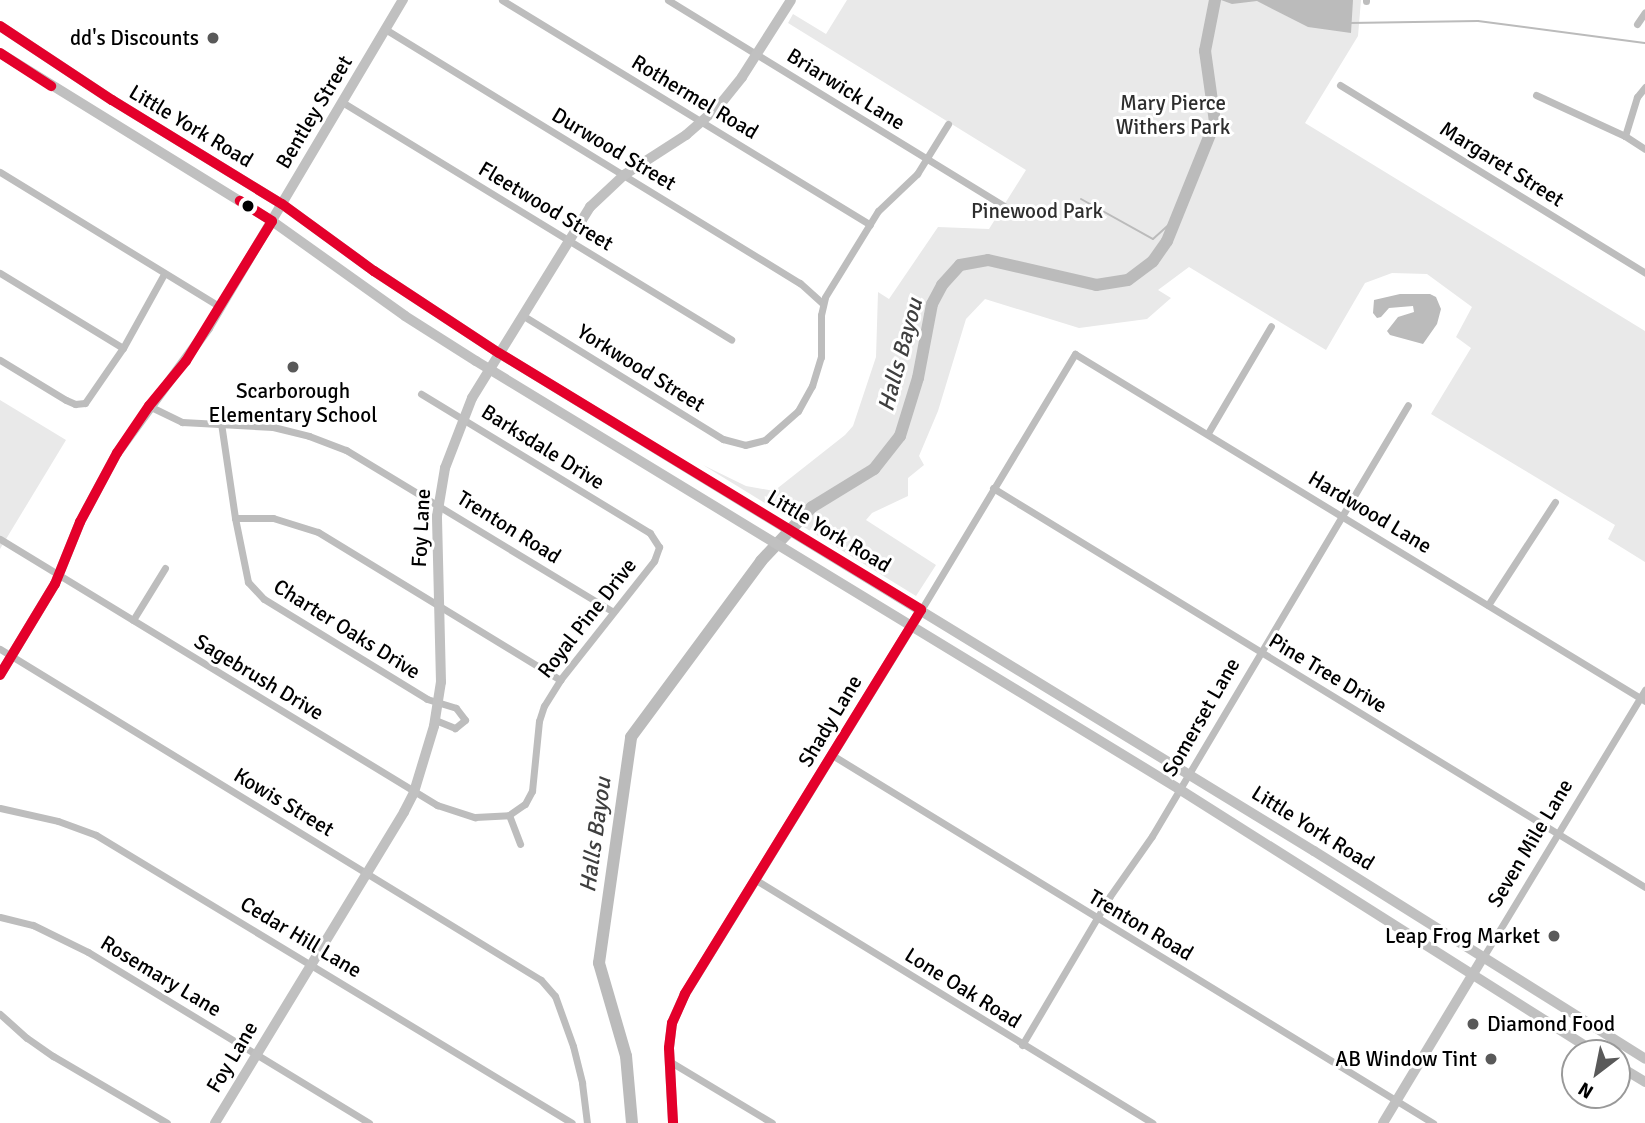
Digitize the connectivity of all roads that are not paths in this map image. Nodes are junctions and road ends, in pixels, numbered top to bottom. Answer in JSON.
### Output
{"nodes":[{"id":1,"x":403,"y":0,"type":"edge"},
{"id":2,"x":502,"y":0,"type":"edge"},
{"id":3,"x":668,"y":0,"type":"edge"},
{"id":4,"x":791,"y":0,"type":"edge"},
{"id":5,"x":1645,"y":12,"type":"edge"},
{"id":6,"x":1637,"y":24,"type":"dead end"},
{"id":7,"x":0,"y":26,"type":"edge"},
{"id":8,"x":385,"y":29,"type":"junction"},
{"id":9,"x":0,"y":54,"type":"edge"},
{"id":10,"x":757,"y":54,"type":"junction"},
{"id":11,"x":56,"y":65,"type":"junction"},
{"id":12,"x":42,"y":81,"type":"junction"},
{"id":13,"x":1340,"y":85,"type":"dead end"},
{"id":14,"x":1645,"y":87,"type":"edge"},
{"id":15,"x":1536,"y":95,"type":"dead end"},
{"id":16,"x":342,"y":102,"type":"junction"},
{"id":17,"x":702,"y":122,"type":"junction"},
{"id":18,"x":948,"y":124,"type":"dead end"},
{"id":19,"x":1625,"y":136,"type":"junction"},
{"id":20,"x":1645,"y":149,"type":"edge"},
{"id":21,"x":927,"y":159,"type":"junction"},
{"id":22,"x":0,"y":172,"type":"edge"},
{"id":23,"x":624,"y":175,"type":"junction"},
{"id":24,"x":282,"y":205,"type":"junction"},
{"id":25,"x":1006,"y":207,"type":"dead end"},
{"id":26,"x":272,"y":221,"type":"junction"},
{"id":27,"x":870,"y":225,"type":"junction"},
{"id":28,"x":568,"y":241,"type":"junction"},
{"id":29,"x":374,"y":271,"type":"junction"},
{"id":30,"x":1645,"y":272,"type":"edge"},
{"id":31,"x":0,"y":273,"type":"edge"},
{"id":32,"x":164,"y":274,"type":"junction"},
{"id":33,"x":355,"y":281,"type":"junction"},
{"id":34,"x":822,"y":303,"type":"junction"},
{"id":35,"x":220,"y":307,"type":"junction"},
{"id":36,"x":522,"y":315,"type":"junction"},
{"id":37,"x":1271,"y":326,"type":"dead end"},
{"id":38,"x":731,"y":339,"type":"dead end"},
{"id":39,"x":123,"y":348,"type":"junction"},
{"id":40,"x":499,"y":353,"type":"junction"},
{"id":41,"x":1075,"y":354,"type":"joint"},
{"id":42,"x":0,"y":360,"type":"edge"},
{"id":43,"x":490,"y":369,"type":"junction"},
{"id":44,"x":421,"y":394,"type":"dead end"},
{"id":45,"x":1408,"y":405,"type":"dead end"},
{"id":46,"x":149,"y":406,"type":"junction"},
{"id":47,"x":463,"y":418,"type":"junction"},
{"id":48,"x":220,"y":423,"type":"junction"},
{"id":49,"x":629,"y":431,"type":"junction"},
{"id":50,"x":1208,"y":433,"type":"junction"},
{"id":51,"x":620,"y":447,"type":"junction"},
{"id":52,"x":993,"y":488,"type":"junction"},
{"id":53,"x":1555,"y":502,"type":"dead end"},
{"id":54,"x":439,"y":505,"type":"junction"},
{"id":55,"x":1342,"y":516,"type":"junction"},
{"id":56,"x":235,"y":518,"type":"junction"},
{"id":57,"x":646,"y":531,"type":"joint"},
{"id":58,"x":0,"y":539,"type":"edge"},
{"id":59,"x":165,"y":568,"type":"dead end"},
{"id":60,"x":59,"y":575,"type":"junction"},
{"id":61,"x":1488,"y":605,"type":"junction"},
{"id":62,"x":439,"y":607,"type":"junction"},
{"id":63,"x":920,"y":610,"type":"junction"},
{"id":64,"x":613,"y":612,"type":"junction"},
{"id":65,"x":133,"y":621,"type":"junction"},
{"id":66,"x":910,"y":626,"type":"junction"},
{"id":67,"x":0,"y":649,"type":"edge"},
{"id":68,"x":1259,"y":652,"type":"junction"},
{"id":69,"x":11,"y":657,"type":"junction"},
{"id":70,"x":0,"y":675,"type":"edge"},
{"id":71,"x":560,"y":680,"type":"junction"},
{"id":72,"x":1645,"y":690,"type":"edge"},
{"id":73,"x":1643,"y":700,"type":"edge"},
{"id":74,"x":439,"y":702,"type":"junction"},
{"id":75,"x":435,"y":720,"type":"junction"},
{"id":76,"x":832,"y":755,"type":"junction"},
{"id":77,"x":1188,"y":773,"type":"junction"},
{"id":78,"x":1179,"y":789,"type":"junction"},
{"id":79,"x":414,"y":792,"type":"junction"},
{"id":80,"x":0,"y":808,"type":"edge"},
{"id":81,"x":509,"y":815,"type":"junction"},
{"id":82,"x":1558,"y":834,"type":"junction"},
{"id":83,"x":520,"y":844,"type":"dead end"},
{"id":84,"x":366,"y":874,"type":"junction"},
{"id":85,"x":756,"y":880,"type":"junction"},
{"id":86,"x":1645,"y":887,"type":"edge"},
{"id":87,"x":0,"y":917,"type":"edge"},
{"id":88,"x":1096,"y":918,"type":"junction"},
{"id":89,"x":1482,"y":959,"type":"junction"},
{"id":90,"x":312,"y":964,"type":"junction"},
{"id":91,"x":1472,"y":975,"type":"junction"},
{"id":92,"x":0,"y":1014,"type":"edge"},
{"id":93,"x":1575,"y":1039,"type":"edge"},
{"id":94,"x":1022,"y":1045,"type":"junction"},
{"id":95,"x":256,"y":1054,"type":"junction"},
{"id":96,"x":1645,"y":1059,"type":"edge"},
{"id":97,"x":669,"y":1061,"type":"junction"},
{"id":98,"x":1397,"y":1099,"type":"junction"},
{"id":99,"x":167,"y":1123,"type":"edge"},
{"id":100,"x":215,"y":1123,"type":"edge"},
{"id":101,"x":369,"y":1123,"type":"edge"},
{"id":102,"x":572,"y":1123,"type":"edge"},
{"id":103,"x":587,"y":1123,"type":"edge"},
{"id":104,"x":673,"y":1123,"type":"edge"},
{"id":105,"x":772,"y":1123,"type":"edge"},
{"id":106,"x":1153,"y":1123,"type":"edge"},
{"id":107,"x":1383,"y":1123,"type":"edge"},
{"id":108,"x":1433,"y":1123,"type":"edge"}],
"edges":[{"from":1,"to":8,"type":"main road","name":"Bentley Street"},
{"from":2,"to":17,"type":"street","name":"Rothermel Road"},
{"from":3,"to":10,"type":"street","name":"Briarwick Lane"},
{"from":4,"to":10,"type":"main road","name":"Foy Lane"},
{"from":5,"to":6,"type":"street"},
{"from":7,"to":11,"type":"main road","name":"Little York Road"},
{"from":8,"to":16,"type":"main road","name":"Bentley Street"},
{"from":8,"to":23,"type":"street","name":"Durwood Street"},
{"from":9,"to":12,"type":"main road","name":"Little York Road"},
{"from":10,"to":17,"type":"main road","name":"Foy Lane"},
{"from":10,"to":21,"type":"street","name":"Briarwick Lane"},
{"from":11,"to":12,"type":"main road"},
{"from":11,"to":24,"type":"main road","name":"Little York Road"},
{"from":12,"to":26,"type":"main road","name":"Little York Road"},
{"from":13,"to":30,"type":"street","name":"Margaret Street"},
{"from":14,"to":19,"type":"street"},
{"from":15,"to":19,"type":"street"},
{"from":16,"to":24,"type":"main road","name":"Bentley Street"},
{"from":16,"to":28,"type":"street","name":"Fleetwood Street"},
{"from":17,"to":23,"type":"main road","name":"Foy Lane"},
{"from":17,"to":27,"type":"street","name":"Rothermel Road"},
{"from":18,"to":21,"type":"street"},
{"from":19,"to":20,"type":"street"},
{"from":21,"to":25,"type":"street","name":"Briarwick Lane"},
{"from":21,"to":27,"type":"street"},
{"from":22,"to":32,"type":"street"},
{"from":23,"to":28,"type":"main road","name":"Foy Lane"},
{"from":23,"to":34,"type":"street","name":"Durwood Street"},
{"from":24,"to":26,"type":"main road","name":"Bentley Street"},
{"from":24,"to":29,"type":"main road","name":"Little York Road"},
{"from":26,"to":33,"type":"main road","name":"Little York Road"},
{"from":26,"to":35,"type":"main road","name":"Bentley Street"},
{"from":27,"to":34,"type":"street"},
{"from":28,"to":36,"type":"main road","name":"Foy Lane"},
{"from":28,"to":38,"type":"street","name":"Fleetwood Street"},
{"from":29,"to":33,"type":"main road"},
{"from":29,"to":40,"type":"main road","name":"Little York Road"},
{"from":31,"to":39,"type":"street"},
{"from":32,"to":35,"type":"street"},
{"from":32,"to":39,"type":"street"},
{"from":33,"to":43,"type":"main road","name":"Little York Road"},
{"from":34,"to":36,"type":"street","name":"Yorkwood Street"},
{"from":35,"to":46,"type":"main road","name":"Bentley Street"},
{"from":36,"to":40,"type":"main road","name":"Foy Lane"},
{"from":37,"to":50,"type":"street"},
{"from":39,"to":42,"type":"street"},
{"from":40,"to":43,"type":"main road","name":"Foy Lane"},
{"from":40,"to":49,"type":"main road","name":"Little York Road"},
{"from":41,"to":50,"type":"street","name":"Hardwood Lane"},
{"from":41,"to":52,"type":"street","name":"Shady Lane"},
{"from":43,"to":47,"type":"main road","name":"Foy Lane"},
{"from":43,"to":51,"type":"main road","name":"Little York Road"},
{"from":44,"to":47,"type":"street","name":"Barksdale Drive"},
{"from":45,"to":55,"type":"street","name":"Somerset Lane"},
{"from":46,"to":48,"type":"street","name":"Trenton Road"},
{"from":46,"to":60,"type":"main road","name":"Bentley Street"},
{"from":47,"to":54,"type":"main road","name":"Foy Lane"},
{"from":47,"to":57,"type":"street","name":"Barksdale Drive"},
{"from":48,"to":54,"type":"street","name":"Trenton Road"},
{"from":48,"to":56,"type":"street","name":"Charter Oaks Drive"},
{"from":49,"to":51,"type":"main road"},
{"from":49,"to":63,"type":"main road","name":"Little York Road"},
{"from":50,"to":55,"type":"street","name":"Hardwood Lane"},
{"from":51,"to":66,"type":"main road","name":"Little York Road"},
{"from":52,"to":63,"type":"street","name":"Shady Lane"},
{"from":52,"to":68,"type":"street","name":"Pine Tree Drive"},
{"from":53,"to":61,"type":"street"},
{"from":54,"to":62,"type":"main road","name":"Foy Lane"},
{"from":54,"to":64,"type":"street","name":"Trenton Road"},
{"from":55,"to":61,"type":"street","name":"Hardwood Lane"},
{"from":55,"to":68,"type":"street","name":"Somerset Lane"},
{"from":56,"to":62,"type":"street"},
{"from":56,"to":74,"type":"street","name":"Charter Oaks Drive"},
{"from":57,"to":64,"type":"street","name":"Royal Pine Drive"},
{"from":58,"to":60,"type":"street","name":"Sagebrush Drive"},
{"from":59,"to":65,"type":"street"},
{"from":60,"to":65,"type":"street","name":"Sagebrush Drive"},
{"from":60,"to":69,"type":"main road","name":"Bentley Street"},
{"from":61,"to":73,"type":"street","name":"Hardwood Lane"},
{"from":62,"to":71,"type":"street"},
{"from":62,"to":74,"type":"main road","name":"Foy Lane"},
{"from":63,"to":66,"type":"main road","name":"Shady Lane"},
{"from":63,"to":77,"type":"main road","name":"Little York Road"},
{"from":64,"to":71,"type":"street","name":"Royal Pine Drive"},
{"from":65,"to":79,"type":"street","name":"Sagebrush Drive"},
{"from":66,"to":76,"type":"main road","name":"Shady Lane"},
{"from":66,"to":78,"type":"main road","name":"Little York Road"},
{"from":67,"to":69,"type":"street","name":"Kowis Street"},
{"from":68,"to":77,"type":"street","name":"Somerset Lane"},
{"from":68,"to":82,"type":"street","name":"Pine Tree Drive"},
{"from":69,"to":70,"type":"main road","name":"Bentley Street"},
{"from":69,"to":84,"type":"street","name":"Kowis Street"},
{"from":71,"to":81,"type":"street","name":"Royal Pine Drive"},
{"from":72,"to":73,"type":"street","name":"Seven Mile Lane"},
{"from":73,"to":82,"type":"street","name":"Seven Mile Lane"},
{"from":74,"to":75,"type":"main road","name":"Foy Lane"},
{"from":74,"to":75,"type":"street","name":"Charter Oaks Drive"},
{"from":75,"to":79,"type":"main road","name":"Foy Lane"},
{"from":76,"to":85,"type":"main road","name":"Shady Lane"},
{"from":76,"to":88,"type":"street","name":"Trenton Road"},
{"from":77,"to":78,"type":"street","name":"Somerset Lane"},
{"from":77,"to":89,"type":"main road","name":"Little York Road"},
{"from":78,"to":88,"type":"street","name":"Somerset Lane"},
{"from":78,"to":91,"type":"main road","name":"Little York Road"},
{"from":79,"to":81,"type":"street","name":"Sagebrush Drive"},
{"from":79,"to":84,"type":"main road","name":"Foy Lane"},
{"from":80,"to":90,"type":"street","name":"Cedar Hill Lane"},
{"from":81,"to":83,"type":"street"},
{"from":82,"to":86,"type":"street","name":"Pine Tree Drive"},
{"from":82,"to":89,"type":"street","name":"Seven Mile Lane"},
{"from":84,"to":90,"type":"main road","name":"Foy Lane"},
{"from":84,"to":103,"type":"street","name":"Kowis Street"},
{"from":85,"to":94,"type":"street","name":"Lone Oak Road"},
{"from":85,"to":97,"type":"main road","name":"Shady Lane"},
{"from":87,"to":95,"type":"street","name":"Rosemary Lane"},
{"from":88,"to":94,"type":"street","name":"Somerset Lane"},
{"from":88,"to":98,"type":"street","name":"Trenton Road"},
{"from":89,"to":91,"type":"main road","name":"Seven Mile Lane"},
{"from":89,"to":96,"type":"main road","name":"Little York Road"},
{"from":90,"to":95,"type":"main road","name":"Foy Lane"},
{"from":90,"to":102,"type":"street","name":"Cedar Hill Lane"},
{"from":91,"to":93,"type":"main road","name":"Little York Road"},
{"from":91,"to":98,"type":"main road","name":"Seven Mile Lane"},
{"from":92,"to":99,"type":"street"},
{"from":94,"to":106,"type":"street","name":"Lone Oak Road"},
{"from":95,"to":100,"type":"main road","name":"Foy Lane"},
{"from":95,"to":101,"type":"street","name":"Rosemary Lane"},
{"from":97,"to":104,"type":"main road","name":"Shady Lane"},
{"from":97,"to":105,"type":"street"},
{"from":98,"to":107,"type":"main road","name":"Seven Mile Lane"},
{"from":98,"to":108,"type":"street","name":"Trenton Road"}]}
